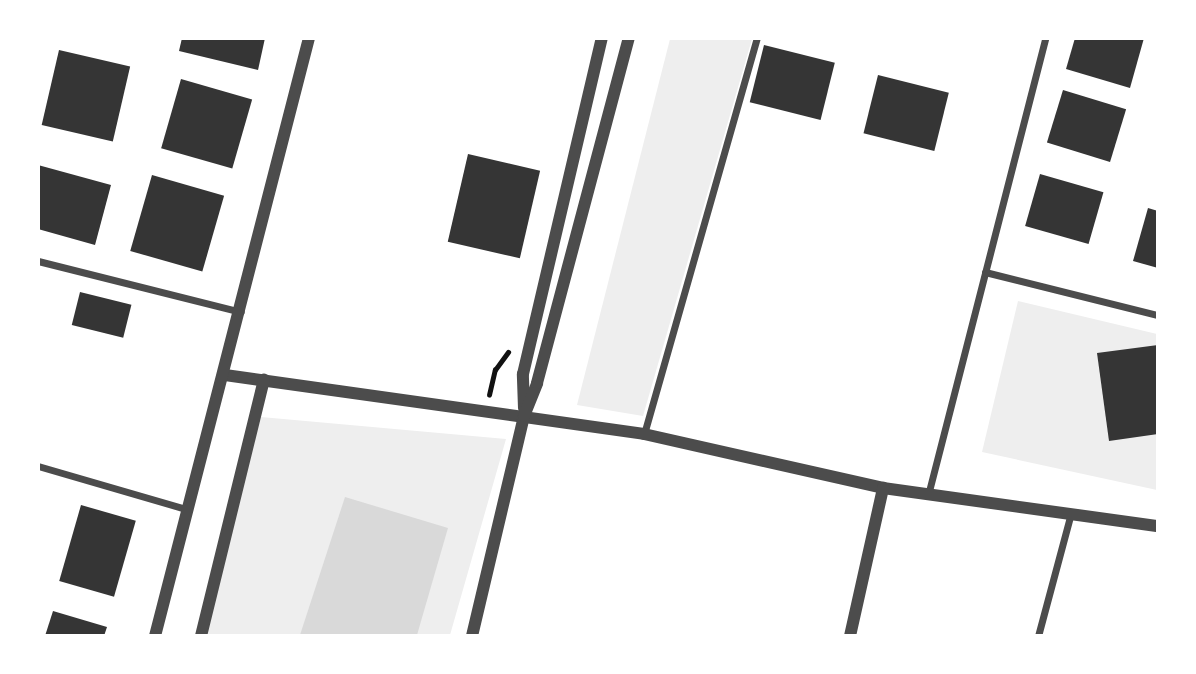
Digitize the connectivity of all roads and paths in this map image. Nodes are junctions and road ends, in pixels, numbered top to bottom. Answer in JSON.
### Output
{"nodes":[{"id":1,"x":309,"y":38,"type":"edge"},
{"id":2,"x":602,"y":38,"type":"edge"},
{"id":3,"x":629,"y":38,"type":"edge"},
{"id":4,"x":757,"y":38,"type":"edge"},
{"id":5,"x":1045,"y":38,"type":"edge"},
{"id":6,"x":38,"y":261,"type":"edge"},
{"id":7,"x":985,"y":272,"type":"junction"},
{"id":8,"x":242,"y":312,"type":"junction"},
{"id":9,"x":1157,"y":315,"type":"edge"},
{"id":10,"x":225,"y":374,"type":"junction"},
{"id":11,"x":264,"y":380,"type":"junction"},
{"id":12,"x":524,"y":416,"type":"junction"},
{"id":13,"x":644,"y":434,"type":"junction"},
{"id":14,"x":38,"y":466,"type":"edge"},
{"id":15,"x":883,"y":488,"type":"junction"},
{"id":16,"x":928,"y":496,"type":"junction"},
{"id":17,"x":189,"y":510,"type":"junction"},
{"id":18,"x":1072,"y":513,"type":"junction"},
{"id":19,"x":1157,"y":526,"type":"edge"},
{"id":20,"x":155,"y":635,"type":"edge"},
{"id":21,"x":201,"y":635,"type":"edge"},
{"id":22,"x":472,"y":635,"type":"edge"},
{"id":23,"x":850,"y":635,"type":"edge"},
{"id":24,"x":1038,"y":635,"type":"edge"}],
"edges":[{"from":1,"to":8,"type":"street"},
{"from":2,"to":12,"type":"street"},
{"from":3,"to":12,"type":"street"},
{"from":4,"to":13,"type":"street"},
{"from":5,"to":7,"type":"street"},
{"from":6,"to":8,"type":"street"},
{"from":7,"to":9,"type":"street"},
{"from":7,"to":16,"type":"street"},
{"from":8,"to":10,"type":"street"},
{"from":10,"to":11,"type":"street"},
{"from":10,"to":17,"type":"street"},
{"from":11,"to":12,"type":"street"},
{"from":11,"to":21,"type":"street"},
{"from":12,"to":13,"type":"street"},
{"from":12,"to":22,"type":"street"},
{"from":13,"to":15,"type":"street"},
{"from":14,"to":17,"type":"street"},
{"from":15,"to":16,"type":"street"},
{"from":15,"to":23,"type":"street"},
{"from":16,"to":18,"type":"street"},
{"from":17,"to":20,"type":"street"},
{"from":18,"to":19,"type":"street"},
{"from":18,"to":24,"type":"street"}]}
